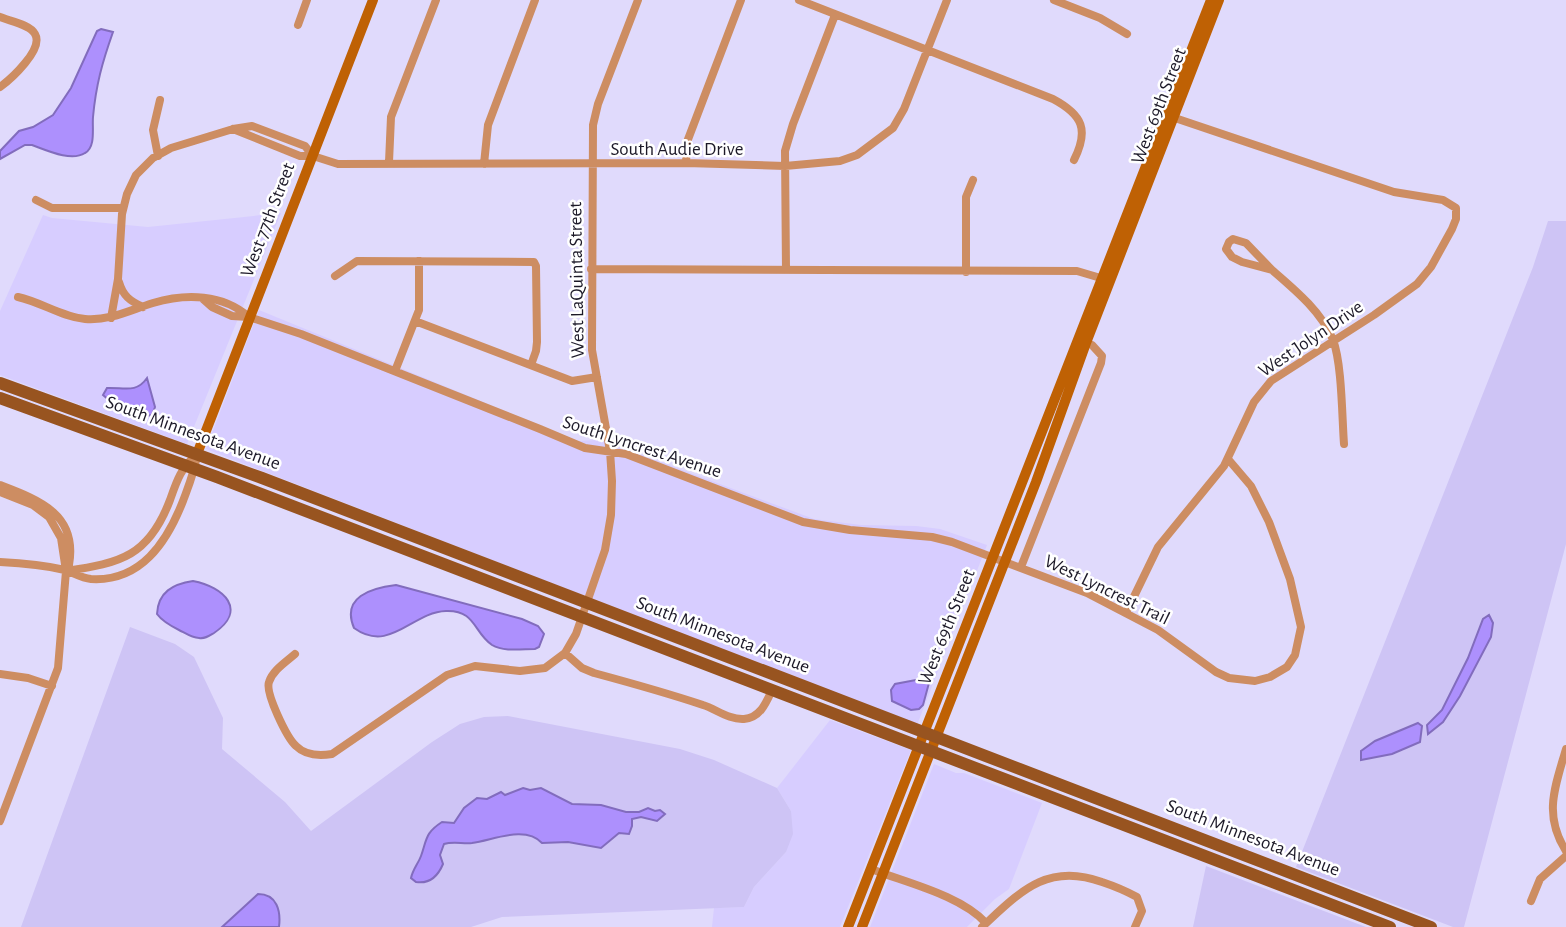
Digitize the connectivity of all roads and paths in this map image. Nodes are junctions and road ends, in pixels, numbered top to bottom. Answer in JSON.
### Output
{"nodes":[{"id":1,"x":307,"y":0,"type":"edge"},
{"id":2,"x":373,"y":0,"type":"edge"},
{"id":3,"x":436,"y":0,"type":"edge"},
{"id":4,"x":535,"y":0,"type":"edge"},
{"id":5,"x":638,"y":0,"type":"edge"},
{"id":6,"x":741,"y":0,"type":"edge"},
{"id":7,"x":799,"y":0,"type":"edge"},
{"id":8,"x":947,"y":0,"type":"edge"},
{"id":9,"x":1054,"y":0,"type":"edge"},
{"id":10,"x":1211,"y":0,"type":"edge"},
{"id":11,"x":1219,"y":0,"type":"edge"},
{"id":12,"x":835,"y":15,"type":"junction"},
{"id":13,"x":0,"y":17,"type":"edge"},
{"id":14,"x":298,"y":25,"type":"dead end"},
{"id":15,"x":1127,"y":34,"type":"dead end"},
{"id":16,"x":927,"y":49,"type":"junction"},
{"id":17,"x":0,"y":87,"type":"edge"},
{"id":18,"x":160,"y":100,"type":"dead end"},
{"id":19,"x":1170,"y":116,"type":"junction"},
{"id":20,"x":158,"y":156,"type":"junction"},
{"id":21,"x":313,"y":156,"type":"junction"},
{"id":22,"x":1074,"y":160,"type":"dead end"},
{"id":23,"x":389,"y":163,"type":"junction"},
{"id":24,"x":484,"y":163,"type":"junction"},
{"id":25,"x":686,"y":163,"type":"junction"},
{"id":26,"x":591,"y":164,"type":"junction"},
{"id":27,"x":785,"y":166,"type":"junction"},
{"id":28,"x":973,"y":180,"type":"dead end"},
{"id":29,"x":36,"y":200,"type":"dead end"},
{"id":30,"x":123,"y":208,"type":"junction"},
{"id":31,"x":419,"y":261,"type":"junction"},
{"id":32,"x":591,"y":269,"type":"junction"},
{"id":33,"x":786,"y":270,"type":"junction"},
{"id":34,"x":1272,"y":270,"type":"junction"},
{"id":35,"x":966,"y":272,"type":"junction"},
{"id":36,"x":335,"y":276,"type":"dead end"},
{"id":37,"x":118,"y":279,"type":"junction"},
{"id":38,"x":1107,"y":280,"type":"junction"},
{"id":39,"x":18,"y":297,"type":"dead end"},
{"id":40,"x":143,"y":307,"type":"junction"},
{"id":41,"x":249,"y":317,"type":"junction"},
{"id":42,"x":111,"y":318,"type":"junction"},
{"id":43,"x":415,"y":321,"type":"junction"},
{"id":44,"x":1334,"y":341,"type":"junction"},
{"id":45,"x":1082,"y":342,"type":"junction"},
{"id":46,"x":531,"y":365,"type":"junction"},
{"id":47,"x":395,"y":371,"type":"junction"},
{"id":48,"x":597,"y":377,"type":"junction"},
{"id":49,"x":0,"y":383,"type":"edge"},
{"id":50,"x":0,"y":398,"type":"edge"},
{"id":51,"x":1344,"y":444,"type":"dead end"},
{"id":52,"x":610,"y":451,"type":"junction"},
{"id":53,"x":197,"y":454,"type":"junction"},
{"id":54,"x":1228,"y":459,"type":"junction"},
{"id":55,"x":190,"y":467,"type":"junction"},
{"id":56,"x":0,"y":485,"type":"edge"},
{"id":57,"x":0,"y":492,"type":"edge"},
{"id":58,"x":1000,"y":559,"type":"junction"},
{"id":59,"x":0,"y":562,"type":"edge"},
{"id":60,"x":1021,"y":567,"type":"junction"},
{"id":61,"x":66,"y":571,"type":"junction"},
{"id":62,"x":588,"y":604,"type":"junction"},
{"id":63,"x":1125,"y":613,"type":"junction"},
{"id":64,"x":582,"y":618,"type":"junction"},
{"id":65,"x":565,"y":653,"type":"junction"},
{"id":66,"x":295,"y":654,"type":"dead end"},
{"id":67,"x":0,"y":674,"type":"edge"},
{"id":68,"x":52,"y":687,"type":"junction"},
{"id":69,"x":772,"y":690,"type":"junction"},
{"id":70,"x":930,"y":735,"type":"junction"},
{"id":71,"x":924,"y":749,"type":"junction"},
{"id":72,"x":1566,"y":749,"type":"edge"},
{"id":73,"x":0,"y":821,"type":"edge"},
{"id":74,"x":1566,"y":854,"type":"edge"},
{"id":75,"x":871,"y":869,"type":"junction"},
{"id":76,"x":883,"y":874,"type":"junction"},
{"id":77,"x":1531,"y":901,"type":"dead end"},
{"id":78,"x":984,"y":925,"type":"edge"},
{"id":79,"x":848,"y":927,"type":"edge"},
{"id":80,"x":862,"y":927,"type":"edge"},
{"id":81,"x":1135,"y":927,"type":"edge"},
{"id":82,"x":1390,"y":927,"type":"edge"},
{"id":83,"x":1431,"y":927,"type":"edge"}],
"edges":[{"from":1,"to":14,"type":"street"},
{"from":2,"to":21,"type":"main road","name":"West 77th Street"},
{"from":3,"to":23,"type":"street"},
{"from":4,"to":24,"type":"street"},
{"from":5,"to":26,"type":"street","name":"West LaQuinta Street"},
{"from":6,"to":25,"type":"street"},
{"from":7,"to":12,"type":"street"},
{"from":8,"to":16,"type":"street","name":"South Audie Drive"},
{"from":9,"to":15,"type":"street"},
{"from":10,"to":19,"type":"main road","name":"West 69th Street"},
{"from":11,"to":19,"type":"main road","name":"West 69th Street"},
{"from":12,"to":16,"type":"street"},
{"from":12,"to":27,"type":"street"},
{"from":13,"to":17,"type":"street"},
{"from":16,"to":22,"type":"street"},
{"from":16,"to":27,"type":"street","name":"South Audie Drive"},
{"from":18,"to":20,"type":"street"},
{"from":19,"to":38,"type":"main road","name":"West 69th Street"},
{"from":19,"to":44,"type":"street","name":"West Jolyn Drive"},
{"from":20,"to":21,"type":"street","name":"South Audie Drive"},
{"from":20,"to":30,"type":"street"},
{"from":21,"to":23,"type":"street","name":"South Audie Drive"},
{"from":21,"to":41,"type":"main road","name":"West 77th Street"},
{"from":23,"to":24,"type":"street","name":"South Audie Drive"},
{"from":24,"to":26,"type":"street","name":"South Audie Drive"},
{"from":25,"to":26,"type":"street","name":"South Audie Drive"},
{"from":25,"to":27,"type":"street","name":"South Audie Drive"},
{"from":26,"to":32,"type":"street","name":"West LaQuinta Street"},
{"from":27,"to":33,"type":"street"},
{"from":28,"to":35,"type":"street"},
{"from":29,"to":30,"type":"street"},
{"from":30,"to":37,"type":"street"},
{"from":31,"to":36,"type":"street"},
{"from":31,"to":43,"type":"street"},
{"from":31,"to":46,"type":"street"},
{"from":32,"to":33,"type":"street"},
{"from":32,"to":48,"type":"street","name":"West LaQuinta Street"},
{"from":33,"to":35,"type":"street"},
{"from":34,"to":34,"type":"street"},
{"from":34,"to":44,"type":"street"},
{"from":35,"to":38,"type":"street"},
{"from":37,"to":40,"type":"street"},
{"from":37,"to":42,"type":"street"},
{"from":38,"to":45,"type":"main road","name":"West 69th Street"},
{"from":39,"to":42,"type":"street"},
{"from":40,"to":41,"type":"street","name":"South Lyncrest Avenue"},
{"from":40,"to":42,"type":"street","name":"South Lyncrest Avenue"},
{"from":41,"to":47,"type":"street","name":"South Lyncrest Avenue"},
{"from":41,"to":53,"type":"main road","name":"West 77th Street"},
{"from":43,"to":46,"type":"street"},
{"from":43,"to":47,"type":"street"},
{"from":44,"to":51,"type":"street"},
{"from":44,"to":54,"type":"street","name":"West Jolyn Drive"},
{"from":45,"to":58,"type":"main road","name":"West 69th Street"},
{"from":45,"to":60,"type":"street"},
{"from":46,"to":48,"type":"street"},
{"from":47,"to":52,"type":"street","name":"South Lyncrest Avenue"},
{"from":48,"to":52,"type":"street","name":"West LaQuinta Street"},
{"from":49,"to":53,"type":"main road","name":"South Minnesota Avenue"},
{"from":50,"to":55,"type":"main road","name":"South Minnesota Avenue"},
{"from":52,"to":58,"type":"street","name":"South Lyncrest Avenue"},
{"from":52,"to":62,"type":"street","name":"West LaQuinta Street"},
{"from":53,"to":55,"type":"street","name":"West 77th Street"},
{"from":53,"to":62,"type":"main road","name":"South Minnesota Avenue"},
{"from":54,"to":63,"type":"street","name":"West Jolyn Drive"},
{"from":54,"to":63,"type":"street","name":"West Lyncrest Trail"},
{"from":55,"to":61,"type":"street","name":"West 77th Street"},
{"from":55,"to":61,"type":"street","name":"West 77th Street"},
{"from":55,"to":64,"type":"main road","name":"South Minnesota Avenue"},
{"from":56,"to":61,"type":"street"},
{"from":57,"to":61,"type":"street"},
{"from":58,"to":60,"type":"street","name":"West Lyncrest Trail"},
{"from":58,"to":70,"type":"main road","name":"West 69th Street"},
{"from":59,"to":61,"type":"street","name":"West 77th Street"},
{"from":60,"to":63,"type":"street","name":"West Lyncrest Trail"},
{"from":61,"to":68,"type":"street"},
{"from":62,"to":64,"type":"street","name":"West LaQuinta Street"},
{"from":62,"to":70,"type":"main road","name":"South Minnesota Avenue"},
{"from":64,"to":65,"type":"street","name":"West LaQuinta Street"},
{"from":64,"to":69,"type":"main road","name":"South Minnesota Avenue"},
{"from":65,"to":66,"type":"street"},
{"from":65,"to":69,"type":"street"},
{"from":67,"to":68,"type":"street"},
{"from":68,"to":73,"type":"street"},
{"from":69,"to":71,"type":"main road","name":"South Minnesota Avenue"},
{"from":70,"to":71,"type":"main road","name":"West 69th Street"},
{"from":70,"to":83,"type":"main road","name":"South Minnesota Avenue"},
{"from":71,"to":75,"type":"main road","name":"West 69th Street"},
{"from":71,"to":76,"type":"main road","name":"West 69th Street"},
{"from":71,"to":82,"type":"main road","name":"South Minnesota Avenue"},
{"from":72,"to":74,"type":"street"},
{"from":74,"to":77,"type":"street"},
{"from":75,"to":76,"type":"street"},
{"from":75,"to":79,"type":"main road","name":"West 69th Street"},
{"from":76,"to":78,"type":"street"},
{"from":76,"to":80,"type":"main road","name":"West 69th Street"},
{"from":78,"to":81,"type":"street"}]}
